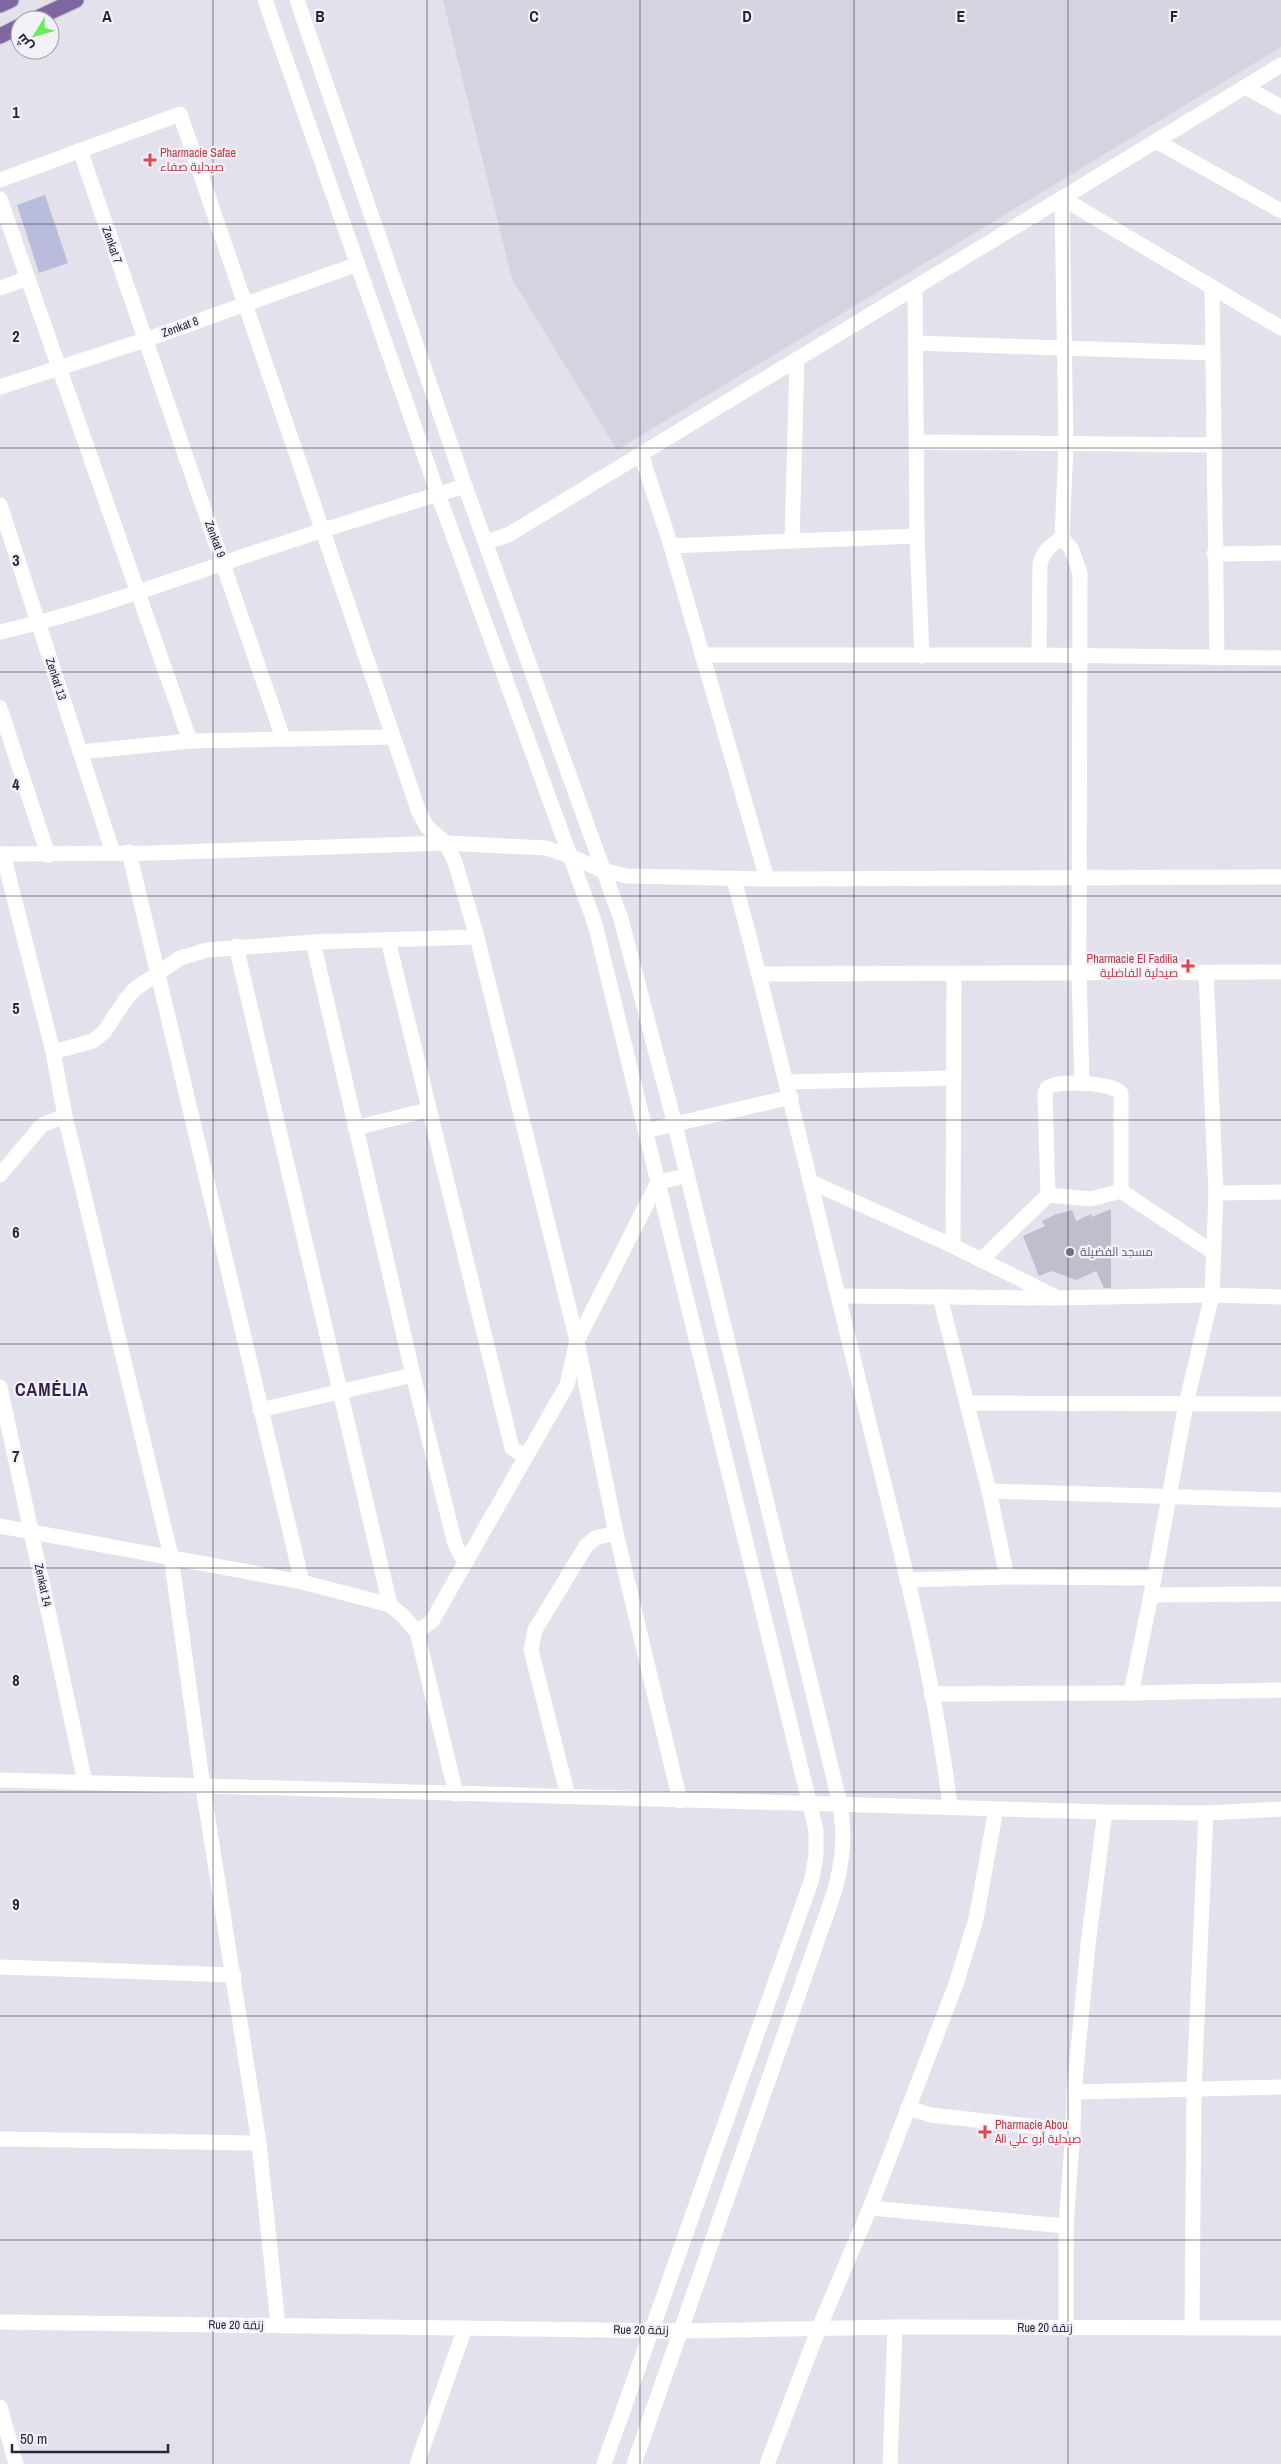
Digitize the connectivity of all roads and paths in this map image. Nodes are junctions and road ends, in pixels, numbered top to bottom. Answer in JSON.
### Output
{"nodes":[{"id":1,"x":11,"y":0,"type":"edge"},
{"id":2,"x":76,"y":0,"type":"edge"},
{"id":3,"x":265,"y":0,"type":"edge"},
{"id":4,"x":297,"y":0,"type":"edge"},
{"id":5,"x":0,"y":6,"type":"edge"},
{"id":6,"x":54,"y":10,"type":"edge"},
{"id":7,"x":1281,"y":65,"type":"edge"},
{"id":8,"x":1245,"y":87,"type":"junction"},
{"id":9,"x":1281,"y":107,"type":"edge"},
{"id":10,"x":1156,"y":141,"type":"junction"},
{"id":11,"x":80,"y":150,"type":"junction"},
{"id":12,"x":0,"y":180,"type":"edge"},
{"id":13,"x":1062,"y":198,"type":"junction"},
{"id":14,"x":0,"y":199,"type":"edge"},
{"id":15,"x":1281,"y":211,"type":"edge"},
{"id":16,"x":358,"y":264,"type":"junction"},
{"id":17,"x":28,"y":278,"type":"junction"},
{"id":18,"x":0,"y":288,"type":"edge"},
{"id":19,"x":915,"y":288,"type":"junction"},
{"id":20,"x":1212,"y":288,"type":"junction"},
{"id":21,"x":243,"y":304,"type":"junction"},
{"id":22,"x":1281,"y":328,"type":"edge"},
{"id":23,"x":144,"y":340,"type":"junction"},
{"id":24,"x":915,"y":343,"type":"junction"},
{"id":25,"x":1066,"y":347,"type":"junction"},
{"id":26,"x":1213,"y":353,"type":"junction"},
{"id":27,"x":797,"y":359,"type":"junction"},
{"id":28,"x":58,"y":366,"type":"junction"},
{"id":29,"x":0,"y":387,"type":"edge"},
{"id":30,"x":916,"y":442,"type":"junction"},
{"id":31,"x":1066,"y":445,"type":"junction"},
{"id":32,"x":1212,"y":445,"type":"junction"},
{"id":33,"x":641,"y":454,"type":"junction"},
{"id":34,"x":465,"y":486,"type":"junction"},
{"id":35,"x":438,"y":494,"type":"junction"},
{"id":36,"x":0,"y":505,"type":"edge"},
{"id":37,"x":323,"y":530,"type":"junction"},
{"id":38,"x":917,"y":536,"type":"junction"},
{"id":39,"x":1062,"y":538,"type":"junction"},
{"id":40,"x":792,"y":541,"type":"junction"},
{"id":41,"x":486,"y":542,"type":"junction"},
{"id":42,"x":671,"y":546,"type":"junction"},
{"id":43,"x":7,"y":549,"type":"edge"},
{"id":44,"x":1214,"y":554,"type":"junction"},
{"id":45,"x":1281,"y":554,"type":"edge"},
{"id":46,"x":224,"y":563,"type":"junction"},
{"id":47,"x":138,"y":593,"type":"junction"},
{"id":48,"x":38,"y":624,"type":"junction"},
{"id":49,"x":0,"y":632,"type":"edge"},
{"id":50,"x":702,"y":655,"type":"junction"},
{"id":51,"x":1038,"y":655,"type":"junction"},
{"id":52,"x":922,"y":656,"type":"junction"},
{"id":53,"x":1081,"y":656,"type":"junction"},
{"id":54,"x":1217,"y":658,"type":"junction"},
{"id":55,"x":1281,"y":658,"type":"edge"},
{"id":56,"x":0,"y":708,"type":"edge"},
{"id":57,"x":394,"y":737,"type":"junction"},
{"id":58,"x":283,"y":738,"type":"junction"},
{"id":59,"x":190,"y":741,"type":"junction"},
{"id":60,"x":80,"y":752,"type":"junction"},
{"id":61,"x":446,"y":843,"type":"junction"},
{"id":62,"x":129,"y":852,"type":"junction"},
{"id":63,"x":113,"y":853,"type":"junction"},
{"id":64,"x":2,"y":854,"type":"edge"},
{"id":65,"x":48,"y":855,"type":"junction"},
{"id":66,"x":570,"y":856,"type":"junction"},
{"id":67,"x":601,"y":870,"type":"junction"},
{"id":68,"x":1281,"y":877,"type":"edge"},
{"id":69,"x":1079,"y":878,"type":"junction"},
{"id":70,"x":734,"y":879,"type":"junction"},
{"id":71,"x":767,"y":879,"type":"junction"},
{"id":72,"x":477,"y":937,"type":"junction"},
{"id":73,"x":388,"y":940,"type":"junction"},
{"id":74,"x":313,"y":942,"type":"junction"},
{"id":75,"x":236,"y":946,"type":"junction"},
{"id":76,"x":159,"y":971,"type":"junction"},
{"id":77,"x":1281,"y":972,"type":"edge"},
{"id":78,"x":954,"y":973,"type":"junction"},
{"id":79,"x":1079,"y":973,"type":"junction"},
{"id":80,"x":1206,"y":973,"type":"junction"},
{"id":81,"x":759,"y":974,"type":"junction"},
{"id":82,"x":53,"y":1052,"type":"junction"},
{"id":83,"x":954,"y":1078,"type":"junction"},
{"id":84,"x":787,"y":1082,"type":"junction"},
{"id":85,"x":1082,"y":1084,"type":"junction"},
{"id":86,"x":791,"y":1098,"type":"junction"},
{"id":87,"x":428,"y":1110,"type":"junction"},
{"id":88,"x":65,"y":1116,"type":"junction"},
{"id":89,"x":675,"y":1125,"type":"junction"},
{"id":90,"x":356,"y":1128,"type":"junction"},
{"id":91,"x":645,"y":1131,"type":"junction"},
{"id":92,"x":0,"y":1175,"type":"edge"},
{"id":93,"x":686,"y":1176,"type":"junction"},
{"id":94,"x":658,"y":1182,"type":"junction"},
{"id":95,"x":811,"y":1182,"type":"junction"},
{"id":96,"x":1121,"y":1191,"type":"junction"},
{"id":97,"x":1281,"y":1192,"type":"edge"},
{"id":98,"x":1216,"y":1193,"type":"junction"},
{"id":99,"x":1048,"y":1195,"type":"junction"},
{"id":100,"x":953,"y":1246,"type":"junction"},
{"id":101,"x":1213,"y":1252,"type":"junction"},
{"id":102,"x":980,"y":1260,"type":"junction"},
{"id":103,"x":1212,"y":1295,"type":"junction"},
{"id":104,"x":838,"y":1296,"type":"junction"},
{"id":105,"x":940,"y":1297,"type":"junction"},
{"id":106,"x":1281,"y":1297,"type":"edge"},
{"id":107,"x":1056,"y":1298,"type":"junction"},
{"id":108,"x":577,"y":1341,"type":"junction"},
{"id":109,"x":413,"y":1375,"type":"junction"},
{"id":110,"x":0,"y":1387,"type":"edge"},
{"id":111,"x":341,"y":1392,"type":"junction"},
{"id":112,"x":967,"y":1403,"type":"junction"},
{"id":113,"x":1186,"y":1404,"type":"junction"},
{"id":114,"x":1281,"y":1404,"type":"edge"},
{"id":115,"x":260,"y":1410,"type":"junction"},
{"id":116,"x":526,"y":1457,"type":"junction"},
{"id":117,"x":989,"y":1491,"type":"junction"},
{"id":118,"x":1169,"y":1496,"type":"junction"},
{"id":119,"x":1281,"y":1500,"type":"edge"},
{"id":120,"x":0,"y":1526,"type":"edge"},
{"id":121,"x":616,"y":1533,"type":"junction"},
{"id":122,"x":32,"y":1534,"type":"junction"},
{"id":123,"x":171,"y":1556,"type":"junction"},
{"id":124,"x":467,"y":1561,"type":"junction"},
{"id":125,"x":1007,"y":1577,"type":"junction"},
{"id":126,"x":1154,"y":1578,"type":"junction"},
{"id":127,"x":907,"y":1580,"type":"junction"},
{"id":128,"x":302,"y":1582,"type":"junction"},
{"id":129,"x":1281,"y":1594,"type":"edge"},
{"id":130,"x":1151,"y":1595,"type":"junction"},
{"id":131,"x":390,"y":1605,"type":"junction"},
{"id":132,"x":417,"y":1632,"type":"junction"},
{"id":133,"x":1281,"y":1690,"type":"edge"},
{"id":134,"x":1131,"y":1693,"type":"junction"},
{"id":135,"x":932,"y":1694,"type":"junction"},
{"id":136,"x":0,"y":1780,"type":"edge"},
{"id":137,"x":85,"y":1782,"type":"junction"},
{"id":138,"x":203,"y":1787,"type":"junction"},
{"id":139,"x":456,"y":1794,"type":"junction"},
{"id":140,"x":568,"y":1796,"type":"junction"},
{"id":141,"x":680,"y":1801,"type":"junction"},
{"id":142,"x":811,"y":1803,"type":"junction"},
{"id":143,"x":840,"y":1804,"type":"junction"},
{"id":144,"x":950,"y":1806,"type":"junction"},
{"id":145,"x":996,"y":1809,"type":"junction"},
{"id":146,"x":1281,"y":1809,"type":"edge"},
{"id":147,"x":1105,"y":1812,"type":"junction"},
{"id":148,"x":1206,"y":1813,"type":"junction"},
{"id":149,"x":0,"y":1967,"type":"edge"},
{"id":150,"x":234,"y":1975,"type":"junction"},
{"id":151,"x":1281,"y":2087,"type":"edge"},
{"id":152,"x":1194,"y":2089,"type":"junction"},
{"id":153,"x":1074,"y":2092,"type":"junction"},
{"id":154,"x":908,"y":2108,"type":"junction"},
{"id":155,"x":1074,"y":2131,"type":"junction"},
{"id":156,"x":0,"y":2139,"type":"edge"},
{"id":157,"x":259,"y":2144,"type":"junction"},
{"id":158,"x":870,"y":2208,"type":"junction"},
{"id":159,"x":1066,"y":2226,"type":"junction"},
{"id":160,"x":0,"y":2322,"type":"edge"},
{"id":161,"x":278,"y":2325,"type":"junction"},
{"id":162,"x":895,"y":2327,"type":"junction"},
{"id":163,"x":465,"y":2328,"type":"junction"},
{"id":164,"x":819,"y":2328,"type":"junction"},
{"id":165,"x":1066,"y":2328,"type":"junction"},
{"id":166,"x":1192,"y":2328,"type":"junction"},
{"id":167,"x":1281,"y":2328,"type":"edge"},
{"id":168,"x":652,"y":2330,"type":"junction"},
{"id":169,"x":680,"y":2331,"type":"junction"},
{"id":170,"x":0,"y":2407,"type":"edge"},
{"id":171,"x":16,"y":2464,"type":"edge"},
{"id":172,"x":417,"y":2464,"type":"edge"},
{"id":173,"x":604,"y":2464,"type":"edge"},
{"id":174,"x":634,"y":2464,"type":"edge"},
{"id":175,"x":767,"y":2464,"type":"edge"},
{"id":176,"x":890,"y":2464,"type":"edge"}],
"edges":[{"from":1,"to":5,"type":"main road"},
{"from":2,"to":6,"type":"main road"},
{"from":3,"to":16,"type":"street"},
{"from":4,"to":34,"type":"street"},
{"from":7,"to":8,"type":"street"},
{"from":8,"to":9,"type":"street"},
{"from":8,"to":10,"type":"street"},
{"from":10,"to":13,"type":"street"},
{"from":10,"to":15,"type":"street"},
{"from":11,"to":12,"type":"street"},
{"from":11,"to":21,"type":"street"},
{"from":11,"to":23,"type":"street","name":"Zenkat 7"},
{"from":13,"to":19,"type":"street"},
{"from":13,"to":20,"type":"street"},
{"from":13,"to":25,"type":"street"},
{"from":14,"to":17,"type":"street"},
{"from":16,"to":21,"type":"street","name":"Zenkat 8"},
{"from":16,"to":35,"type":"street"},
{"from":17,"to":18,"type":"street"},
{"from":17,"to":28,"type":"street"},
{"from":19,"to":24,"type":"street"},
{"from":19,"to":27,"type":"street"},
{"from":20,"to":22,"type":"street"},
{"from":20,"to":26,"type":"street"},
{"from":21,"to":23,"type":"street","name":"Zenkat 8"},
{"from":21,"to":37,"type":"street"},
{"from":23,"to":28,"type":"street","name":"Zenkat 8"},
{"from":23,"to":46,"type":"street","name":"Zenkat 9"},
{"from":24,"to":25,"type":"street"},
{"from":24,"to":30,"type":"street"},
{"from":25,"to":26,"type":"street"},
{"from":25,"to":31,"type":"street"},
{"from":26,"to":32,"type":"street"},
{"from":27,"to":33,"type":"street"},
{"from":27,"to":40,"type":"street"},
{"from":28,"to":29,"type":"street","name":"Zenkat 8"},
{"from":28,"to":47,"type":"street"},
{"from":30,"to":31,"type":"street"},
{"from":30,"to":38,"type":"street"},
{"from":31,"to":32,"type":"street"},
{"from":31,"to":39,"type":"street"},
{"from":32,"to":44,"type":"street"},
{"from":33,"to":41,"type":"street"},
{"from":33,"to":42,"type":"street"},
{"from":34,"to":35,"type":"street"},
{"from":34,"to":41,"type":"street"},
{"from":35,"to":37,"type":"street"},
{"from":35,"to":66,"type":"street"},
{"from":36,"to":43,"type":"street","name":"Zenkat 13"},
{"from":37,"to":46,"type":"street"},
{"from":37,"to":57,"type":"street"},
{"from":38,"to":40,"type":"street"},
{"from":38,"to":52,"type":"street"},
{"from":39,"to":51,"type":"street"},
{"from":39,"to":53,"type":"street"},
{"from":40,"to":42,"type":"street"},
{"from":41,"to":67,"type":"street"},
{"from":42,"to":50,"type":"street"},
{"from":43,"to":48,"type":"street","name":"Zenkat 13"},
{"from":44,"to":45,"type":"street"},
{"from":44,"to":54,"type":"street"},
{"from":46,"to":47,"type":"street"},
{"from":46,"to":58,"type":"street","name":"Zenkat 9"},
{"from":47,"to":48,"type":"street"},
{"from":47,"to":59,"type":"street"},
{"from":48,"to":49,"type":"street"},
{"from":48,"to":60,"type":"street","name":"Zenkat 13"},
{"from":50,"to":52,"type":"street"},
{"from":50,"to":71,"type":"street"},
{"from":51,"to":52,"type":"street"},
{"from":51,"to":53,"type":"street"},
{"from":53,"to":54,"type":"street"},
{"from":53,"to":69,"type":"street"},
{"from":54,"to":55,"type":"street"},
{"from":56,"to":65,"type":"street"},
{"from":57,"to":58,"type":"street"},
{"from":57,"to":61,"type":"street"},
{"from":58,"to":59,"type":"street"},
{"from":59,"to":60,"type":"street"},
{"from":60,"to":63,"type":"street","name":"Zenkat 13"},
{"from":61,"to":62,"type":"street"},
{"from":61,"to":66,"type":"street"},
{"from":61,"to":72,"type":"street"},
{"from":62,"to":63,"type":"street"},
{"from":62,"to":76,"type":"street"},
{"from":63,"to":65,"type":"street"},
{"from":64,"to":65,"type":"street"},
{"from":64,"to":82,"type":"street"},
{"from":66,"to":67,"type":"street"},
{"from":66,"to":91,"type":"street"},
{"from":67,"to":70,"type":"street"},
{"from":67,"to":89,"type":"street"},
{"from":68,"to":69,"type":"street"},
{"from":69,"to":71,"type":"street"},
{"from":69,"to":79,"type":"street"},
{"from":70,"to":71,"type":"street"},
{"from":70,"to":81,"type":"street"},
{"from":72,"to":73,"type":"street"},
{"from":72,"to":108,"type":"street"},
{"from":73,"to":74,"type":"street"},
{"from":73,"to":87,"type":"street"},
{"from":74,"to":75,"type":"street"},
{"from":74,"to":90,"type":"street"},
{"from":75,"to":76,"type":"street"},
{"from":75,"to":111,"type":"street"},
{"from":76,"to":82,"type":"street"},
{"from":76,"to":115,"type":"street"},
{"from":77,"to":80,"type":"street"},
{"from":78,"to":79,"type":"street"},
{"from":78,"to":81,"type":"street"},
{"from":78,"to":83,"type":"street"},
{"from":79,"to":80,"type":"street"},
{"from":79,"to":85,"type":"street"},
{"from":80,"to":98,"type":"street"},
{"from":81,"to":84,"type":"street"},
{"from":82,"to":88,"type":"street"},
{"from":83,"to":84,"type":"street"},
{"from":83,"to":100,"type":"street"},
{"from":84,"to":86,"type":"street"},
{"from":85,"to":96,"type":"street"},
{"from":85,"to":99,"type":"street"},
{"from":86,"to":89,"type":"street"},
{"from":86,"to":95,"type":"street"},
{"from":87,"to":90,"type":"street"},
{"from":87,"to":116,"type":"street"},
{"from":88,"to":92,"type":"street"},
{"from":88,"to":123,"type":"street"},
{"from":89,"to":91,"type":"street"},
{"from":89,"to":93,"type":"street"},
{"from":90,"to":109,"type":"street"},
{"from":91,"to":94,"type":"street"},
{"from":93,"to":94,"type":"street"},
{"from":93,"to":143,"type":"street"},
{"from":94,"to":108,"type":"street"},
{"from":94,"to":142,"type":"street"},
{"from":95,"to":100,"type":"street"},
{"from":95,"to":104,"type":"street"},
{"from":96,"to":99,"type":"street"},
{"from":96,"to":101,"type":"street"},
{"from":97,"to":98,"type":"street"},
{"from":98,"to":101,"type":"street"},
{"from":99,"to":102,"type":"street"},
{"from":100,"to":102,"type":"street"},
{"from":101,"to":103,"type":"street"},
{"from":102,"to":107,"type":"street"},
{"from":103,"to":106,"type":"street"},
{"from":103,"to":107,"type":"street"},
{"from":103,"to":113,"type":"street"},
{"from":104,"to":105,"type":"street"},
{"from":104,"to":127,"type":"street"},
{"from":105,"to":107,"type":"street"},
{"from":105,"to":112,"type":"street"},
{"from":108,"to":116,"type":"street"},
{"from":108,"to":121,"type":"street"},
{"from":109,"to":111,"type":"street"},
{"from":109,"to":124,"type":"street"},
{"from":110,"to":122,"type":"street","name":"Zenkat 14"},
{"from":111,"to":115,"type":"street"},
{"from":111,"to":131,"type":"street"},
{"from":112,"to":113,"type":"street"},
{"from":112,"to":117,"type":"street"},
{"from":113,"to":114,"type":"street"},
{"from":113,"to":118,"type":"street"},
{"from":115,"to":128,"type":"street"},
{"from":116,"to":124,"type":"street"},
{"from":117,"to":118,"type":"street"},
{"from":117,"to":125,"type":"street"},
{"from":118,"to":119,"type":"street"},
{"from":118,"to":126,"type":"street"},
{"from":120,"to":122,"type":"street"},
{"from":121,"to":140,"type":"street"},
{"from":121,"to":141,"type":"street"},
{"from":122,"to":123,"type":"street"},
{"from":122,"to":137,"type":"street","name":"Zenkat 14"},
{"from":123,"to":128,"type":"street"},
{"from":123,"to":138,"type":"street"},
{"from":124,"to":132,"type":"street"},
{"from":125,"to":126,"type":"street"},
{"from":125,"to":127,"type":"street"},
{"from":126,"to":130,"type":"street"},
{"from":127,"to":135,"type":"street"},
{"from":128,"to":131,"type":"street"},
{"from":129,"to":130,"type":"street"},
{"from":130,"to":134,"type":"street"},
{"from":131,"to":132,"type":"street"},
{"from":132,"to":139,"type":"street"},
{"from":133,"to":134,"type":"street"},
{"from":134,"to":135,"type":"street"},
{"from":135,"to":144,"type":"street"},
{"from":136,"to":137,"type":"street"},
{"from":137,"to":138,"type":"street"},
{"from":138,"to":139,"type":"street"},
{"from":138,"to":150,"type":"street"},
{"from":139,"to":140,"type":"street"},
{"from":140,"to":141,"type":"street"},
{"from":141,"to":142,"type":"street"},
{"from":142,"to":143,"type":"street"},
{"from":142,"to":168,"type":"street"},
{"from":143,"to":144,"type":"street"},
{"from":143,"to":169,"type":"street"},
{"from":144,"to":145,"type":"street"},
{"from":145,"to":147,"type":"street"},
{"from":145,"to":154,"type":"street"},
{"from":146,"to":148,"type":"street"},
{"from":147,"to":148,"type":"street"},
{"from":147,"to":153,"type":"street"},
{"from":148,"to":152,"type":"street"},
{"from":149,"to":150,"type":"street"},
{"from":150,"to":157,"type":"street"},
{"from":151,"to":152,"type":"street"},
{"from":152,"to":153,"type":"street"},
{"from":152,"to":166,"type":"street"},
{"from":153,"to":155,"type":"street"},
{"from":154,"to":155,"type":"street"},
{"from":154,"to":158,"type":"street"},
{"from":155,"to":159,"type":"street"},
{"from":156,"to":157,"type":"street"},
{"from":157,"to":161,"type":"street"},
{"from":158,"to":159,"type":"street"},
{"from":158,"to":164,"type":"street"},
{"from":159,"to":165,"type":"street"},
{"from":160,"to":161,"type":"street","name":"Rue 20 زنقة"},
{"from":161,"to":163,"type":"street","name":"Rue 20 زنقة"},
{"from":162,"to":164,"type":"street","name":"Rue 20 زنقة"},
{"from":162,"to":165,"type":"street","name":"Rue 20 زنقة"},
{"from":162,"to":176,"type":"street"},
{"from":163,"to":168,"type":"street","name":"Rue 20 زنقة"},
{"from":163,"to":172,"type":"street"},
{"from":164,"to":169,"type":"street","name":"Rue 20 زنقة"},
{"from":164,"to":175,"type":"street"},
{"from":165,"to":166,"type":"street","name":"Rue 20 زنقة"},
{"from":166,"to":167,"type":"street","name":"Rue 20 زنقة"},
{"from":168,"to":169,"type":"street","name":"Rue 20 زنقة"},
{"from":168,"to":173,"type":"street"},
{"from":169,"to":174,"type":"street"},
{"from":170,"to":171,"type":"street"}]}
